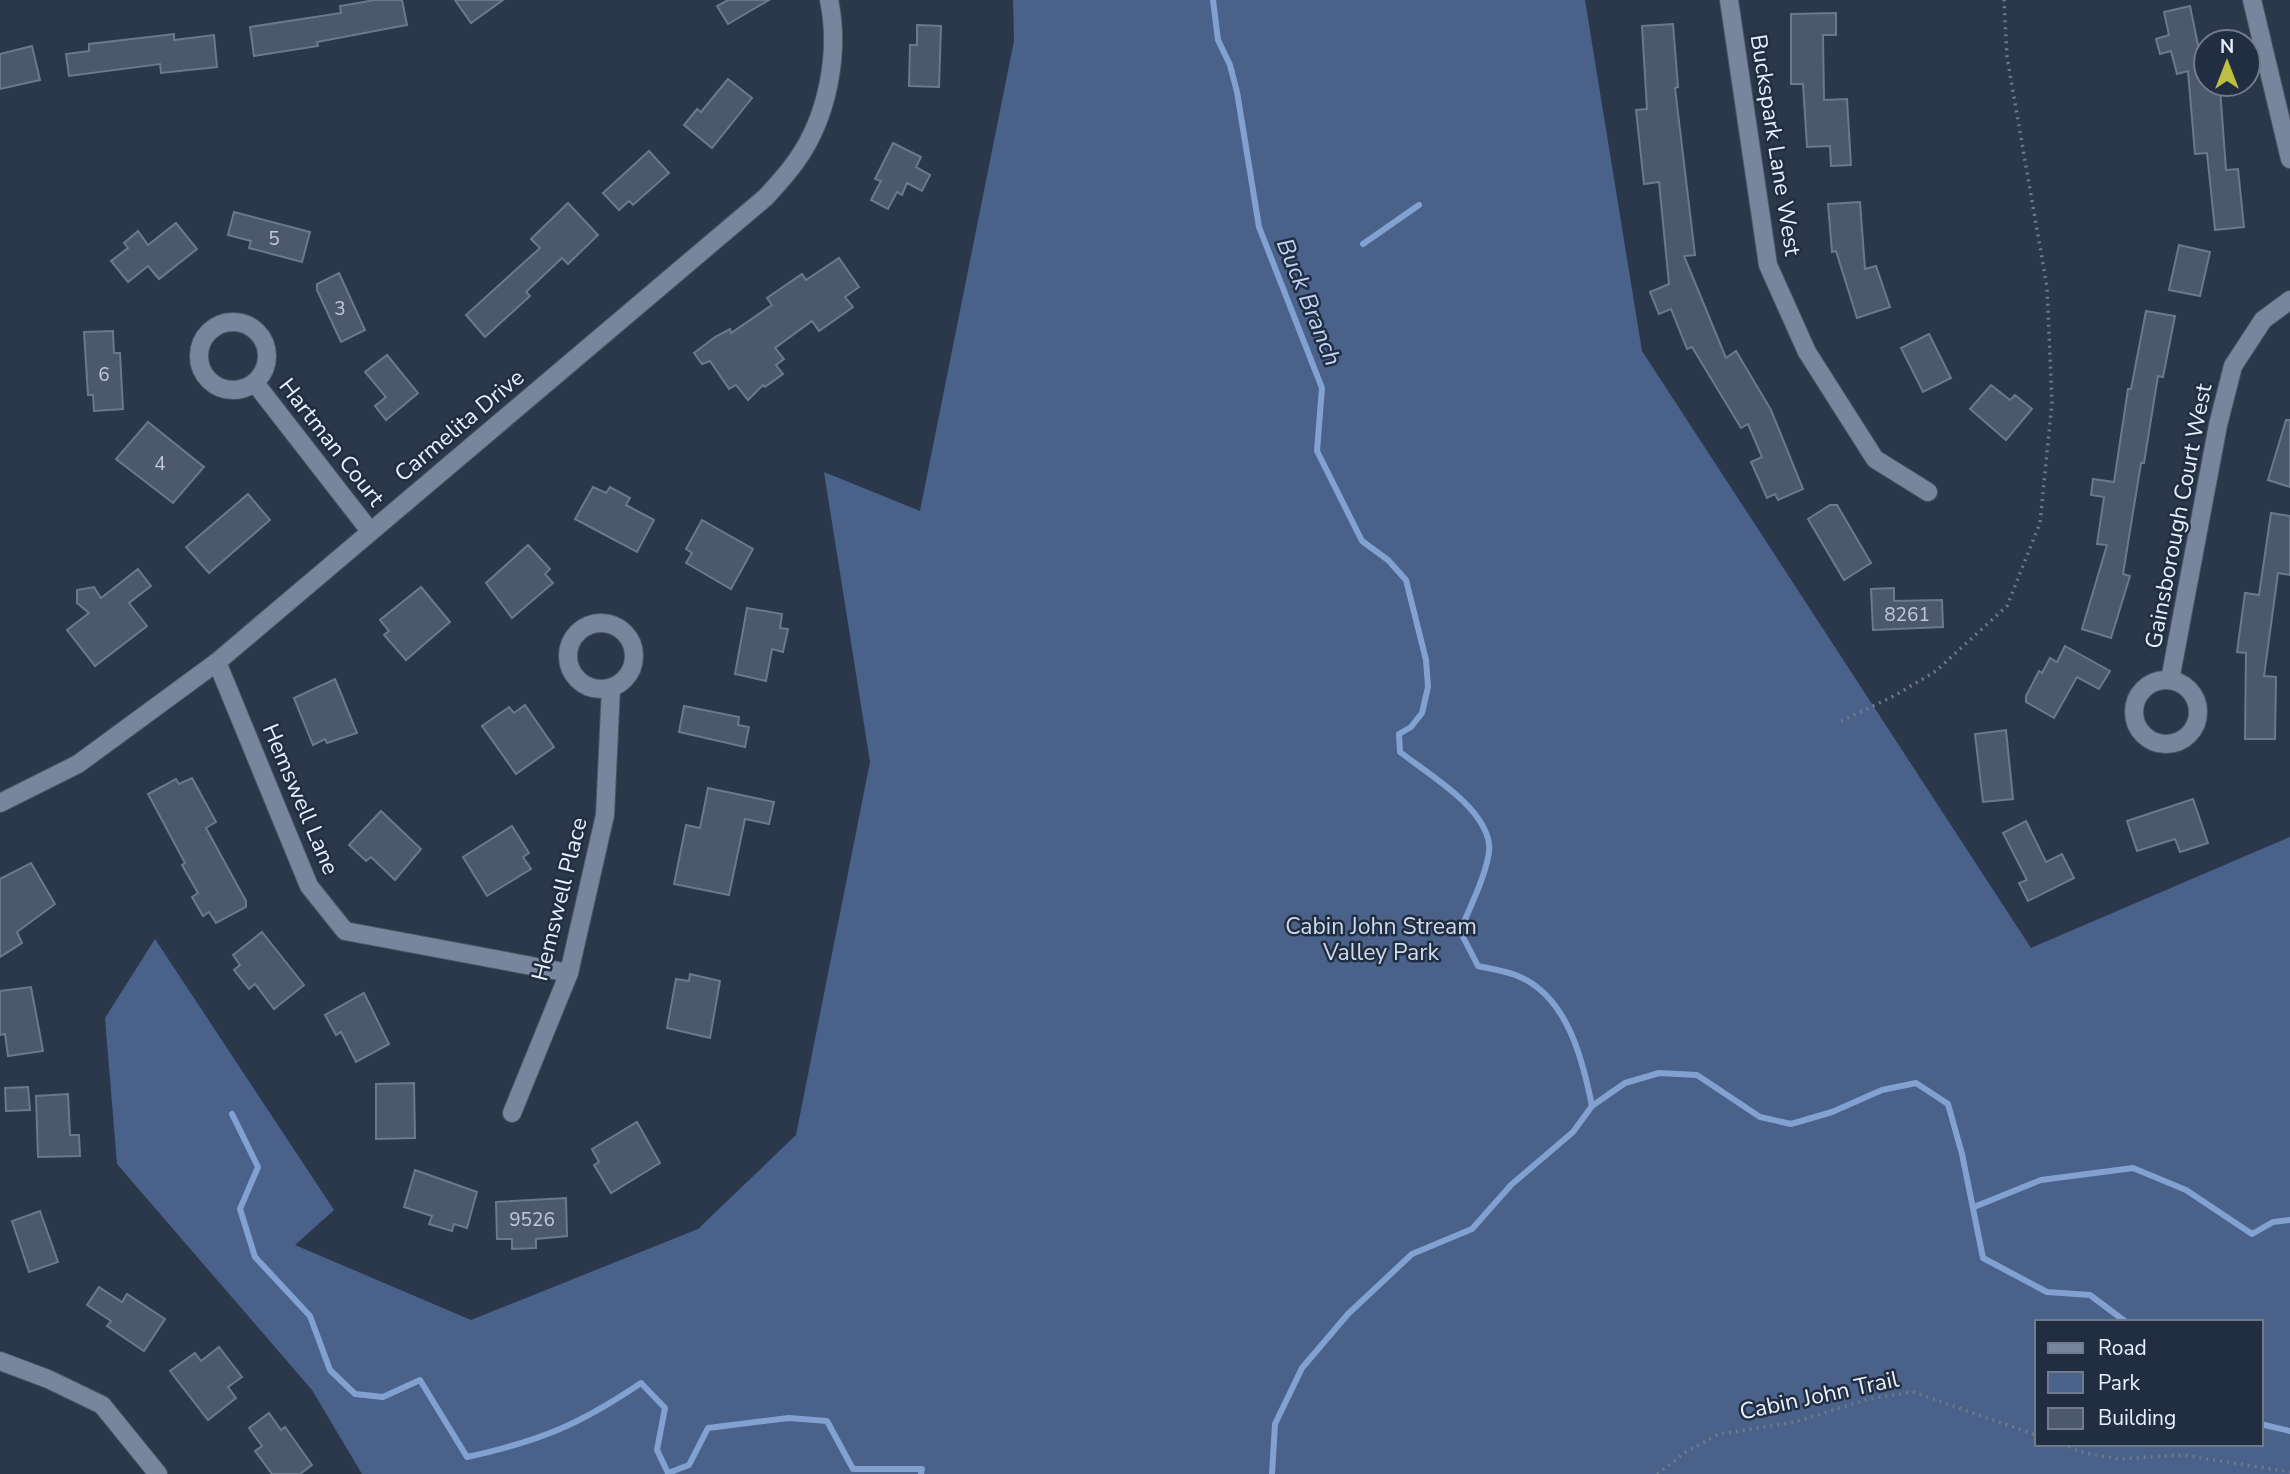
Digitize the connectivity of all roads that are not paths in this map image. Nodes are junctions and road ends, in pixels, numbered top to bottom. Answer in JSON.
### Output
{"nodes":[{"id":1,"x":829,"y":0,"type":"edge"},
{"id":2,"x":1729,"y":0,"type":"edge"},
{"id":3,"x":2252,"y":0,"type":"edge"},
{"id":4,"x":2290,"y":159,"type":"edge"},
{"id":5,"x":2290,"y":300,"type":"edge"},
{"id":6,"x":255,"y":383,"type":"dead end"},
{"id":7,"x":1928,"y":492,"type":"dead end"},
{"id":8,"x":370,"y":531,"type":"junction"},
{"id":9,"x":217,"y":662,"type":"junction"},
{"id":10,"x":2170,"y":680,"type":"dead end"},
{"id":11,"x":611,"y":688,"type":"dead end"},
{"id":12,"x":0,"y":803,"type":"edge"},
{"id":13,"x":569,"y":973,"type":"junction"},
{"id":14,"x":512,"y":1113,"type":"dead end"},
{"id":15,"x":0,"y":1361,"type":"edge"},
{"id":16,"x":159,"y":1474,"type":"edge"}],
"edges":[{"from":1,"to":8,"type":"street","name":"Carmelita Drive"},
{"from":2,"to":7,"type":"street","name":"Buckspark Lane West"},
{"from":3,"to":4,"type":"street"},
{"from":5,"to":10,"type":"street","name":"Gainsborough Court West"},
{"from":6,"to":8,"type":"street","name":"Hartman Court"},
{"from":8,"to":9,"type":"street","name":"Carmelita Drive"},
{"from":9,"to":12,"type":"street","name":"Carmelita Drive"},
{"from":9,"to":13,"type":"street","name":"Hemswell Lane"},
{"from":11,"to":13,"type":"street","name":"Hemswell Place"},
{"from":13,"to":14,"type":"street","name":"Hemswell Place"},
{"from":15,"to":16,"type":"street"}]}
